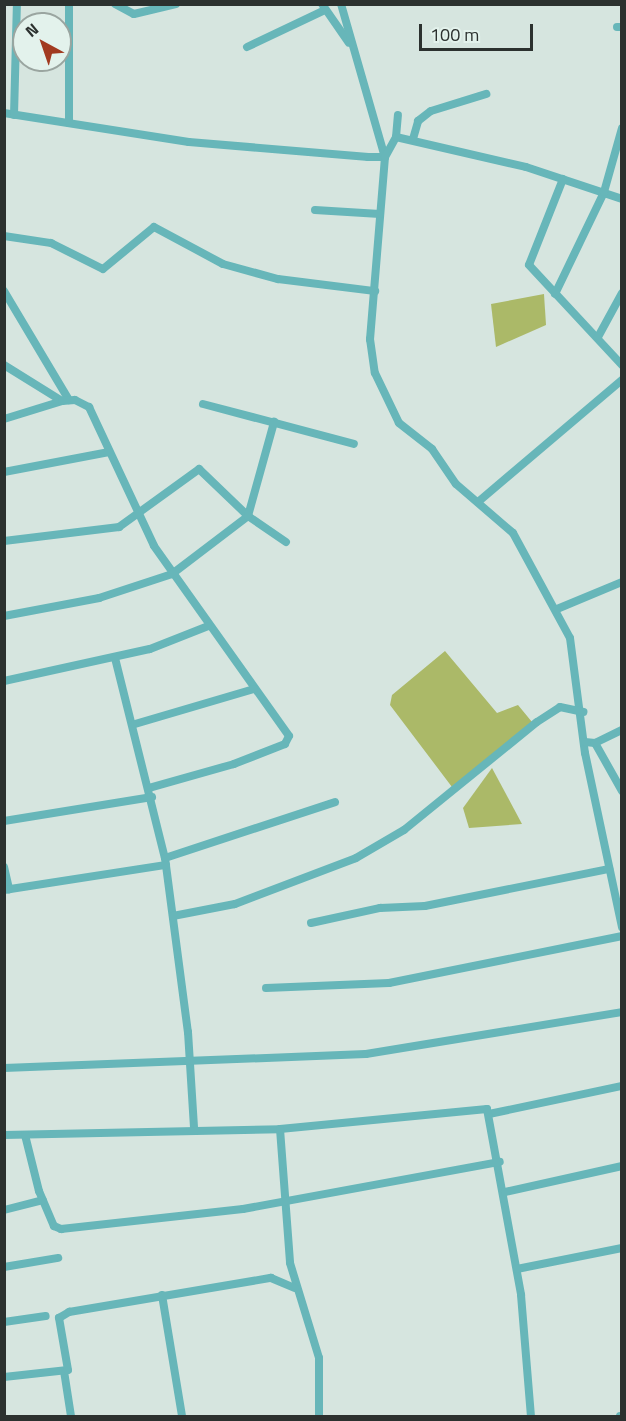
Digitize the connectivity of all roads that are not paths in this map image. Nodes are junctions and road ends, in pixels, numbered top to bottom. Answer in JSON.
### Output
{"nodes":[{"id":1,"x":17,"y":4,"type":"edge"},
{"id":2,"x":69,"y":4,"type":"edge"},
{"id":3,"x":115,"y":4,"type":"edge"},
{"id":4,"x":176,"y":4,"type":"edge"},
{"id":5,"x":341,"y":4,"type":"edge"},
{"id":6,"x":323,"y":7,"type":"edge"},
{"id":7,"x":351,"y":46,"type":"junction"},
{"id":8,"x":248,"y":47,"type":"dead end"},
{"id":9,"x":486,"y":94,"type":"dead end"},
{"id":10,"x":4,"y":113,"type":"edge"},
{"id":11,"x":15,"y":115,"type":"junction"},
{"id":12,"x":398,"y":115,"type":"dead end"},
{"id":13,"x":69,"y":123,"type":"junction"},
{"id":14,"x":621,"y":128,"type":"edge"},
{"id":15,"x":396,"y":137,"type":"junction"},
{"id":16,"x":413,"y":139,"type":"junction"},
{"id":17,"x":385,"y":157,"type":"junction"},
{"id":18,"x":563,"y":179,"type":"junction"},
{"id":19,"x":604,"y":192,"type":"junction"},
{"id":20,"x":621,"y":199,"type":"edge"},
{"id":21,"x":315,"y":210,"type":"dead end"},
{"id":22,"x":380,"y":214,"type":"junction"},
{"id":23,"x":4,"y":236,"type":"edge"},
{"id":24,"x":4,"y":291,"type":"edge"},
{"id":25,"x":375,"y":291,"type":"junction"},
{"id":26,"x":621,"y":293,"type":"edge"},
{"id":27,"x":555,"y":294,"type":"junction"},
{"id":28,"x":598,"y":337,"type":"junction"},
{"id":29,"x":4,"y":365,"type":"edge"},
{"id":30,"x":621,"y":365,"type":"edge"},
{"id":31,"x":621,"y":380,"type":"edge"},
{"id":32,"x":66,"y":401,"type":"junction"},
{"id":33,"x":203,"y":404,"type":"dead end"},
{"id":34,"x":4,"y":419,"type":"edge"},
{"id":35,"x":274,"y":422,"type":"junction"},
{"id":36,"x":354,"y":444,"type":"dead end"},
{"id":37,"x":109,"y":452,"type":"junction"},
{"id":38,"x":4,"y":472,"type":"edge"},
{"id":39,"x":478,"y":502,"type":"junction"},
{"id":40,"x":138,"y":516,"type":"junction"},
{"id":41,"x":248,"y":516,"type":"junction"},
{"id":42,"x":4,"y":541,"type":"edge"},
{"id":43,"x":286,"y":542,"type":"dead end"},
{"id":44,"x":172,"y":574,"type":"junction"},
{"id":45,"x":621,"y":582,"type":"edge"},
{"id":46,"x":557,"y":609,"type":"junction"},
{"id":47,"x":4,"y":616,"type":"edge"},
{"id":48,"x":208,"y":626,"type":"junction"},
{"id":49,"x":115,"y":658,"type":"junction"},
{"id":50,"x":4,"y":681,"type":"edge"},
{"id":51,"x":254,"y":689,"type":"junction"},
{"id":52,"x":583,"y":712,"type":"junction"},
{"id":53,"x":135,"y":724,"type":"junction"},
{"id":54,"x":621,"y":730,"type":"edge"},
{"id":55,"x":585,"y":742,"type":"junction"},
{"id":56,"x":595,"y":743,"type":"junction"},
{"id":57,"x":621,"y":791,"type":"edge"},
{"id":58,"x":150,"y":793,"type":"junction"},
{"id":59,"x":335,"y":802,"type":"dead end"},
{"id":60,"x":4,"y":821,"type":"edge"},
{"id":61,"x":166,"y":862,"type":"junction"},
{"id":62,"x":4,"y":867,"type":"edge"},
{"id":63,"x":609,"y":869,"type":"junction"},
{"id":64,"x":7,"y":890,"type":"edge"},
{"id":65,"x":173,"y":916,"type":"junction"},
{"id":66,"x":311,"y":923,"type":"dead end"},
{"id":67,"x":621,"y":927,"type":"edge"},
{"id":68,"x":621,"y":936,"type":"edge"},
{"id":69,"x":266,"y":988,"type":"dead end"},
{"id":70,"x":621,"y":1012,"type":"edge"},
{"id":71,"x":191,"y":1059,"type":"junction"},
{"id":72,"x":4,"y":1068,"type":"edge"},
{"id":73,"x":621,"y":1086,"type":"edge"},
{"id":74,"x":489,"y":1114,"type":"junction"},
{"id":75,"x":194,"y":1128,"type":"junction"},
{"id":76,"x":280,"y":1129,"type":"junction"},
{"id":77,"x":4,"y":1135,"type":"edge"},
{"id":78,"x":25,"y":1135,"type":"junction"},
{"id":79,"x":500,"y":1162,"type":"junction"},
{"id":80,"x":621,"y":1166,"type":"edge"},
{"id":81,"x":505,"y":1192,"type":"junction"},
{"id":82,"x":43,"y":1200,"type":"junction"},
{"id":83,"x":283,"y":1201,"type":"junction"},
{"id":84,"x":4,"y":1210,"type":"edge"},
{"id":85,"x":621,"y":1248,"type":"edge"},
{"id":86,"x":58,"y":1258,"type":"dead end"},
{"id":87,"x":4,"y":1267,"type":"edge"},
{"id":88,"x":517,"y":1269,"type":"junction"},
{"id":89,"x":295,"y":1288,"type":"junction"},
{"id":90,"x":162,"y":1295,"type":"junction"},
{"id":91,"x":46,"y":1316,"type":"dead end"},
{"id":92,"x":4,"y":1322,"type":"edge"},
{"id":93,"x":64,"y":1371,"type":"junction"},
{"id":94,"x":4,"y":1377,"type":"edge"},
{"id":95,"x":71,"y":1416,"type":"edge"},
{"id":96,"x":182,"y":1416,"type":"edge"},
{"id":97,"x":319,"y":1416,"type":"edge"},
{"id":98,"x":531,"y":1416,"type":"edge"}],
"edges":[{"from":1,"to":11,"type":"street"},
{"from":2,"to":13,"type":"street"},
{"from":3,"to":4,"type":"street"},
{"from":5,"to":7,"type":"street"},
{"from":6,"to":7,"type":"street"},
{"from":6,"to":8,"type":"street"},
{"from":7,"to":17,"type":"street"},
{"from":9,"to":16,"type":"street"},
{"from":10,"to":11,"type":"street"},
{"from":11,"to":13,"type":"street"},
{"from":12,"to":15,"type":"street"},
{"from":13,"to":17,"type":"street"},
{"from":14,"to":19,"type":"street"},
{"from":15,"to":16,"type":"street"},
{"from":15,"to":17,"type":"street"},
{"from":16,"to":18,"type":"street"},
{"from":17,"to":22,"type":"street"},
{"from":18,"to":19,"type":"street"},
{"from":18,"to":27,"type":"street"},
{"from":19,"to":20,"type":"street"},
{"from":19,"to":27,"type":"street"},
{"from":21,"to":22,"type":"street"},
{"from":22,"to":25,"type":"street"},
{"from":23,"to":25,"type":"street"},
{"from":24,"to":32,"type":"street"},
{"from":25,"to":39,"type":"street"},
{"from":26,"to":28,"type":"street"},
{"from":27,"to":28,"type":"street"},
{"from":28,"to":30,"type":"street"},
{"from":29,"to":32,"type":"street"},
{"from":31,"to":39,"type":"street"},
{"from":32,"to":34,"type":"street"},
{"from":32,"to":37,"type":"street"},
{"from":33,"to":35,"type":"street"},
{"from":35,"to":36,"type":"street"},
{"from":35,"to":41,"type":"street"},
{"from":37,"to":38,"type":"street"},
{"from":37,"to":40,"type":"street"},
{"from":39,"to":46,"type":"street"},
{"from":40,"to":41,"type":"street"},
{"from":40,"to":42,"type":"street"},
{"from":40,"to":44,"type":"street"},
{"from":41,"to":43,"type":"street"},
{"from":41,"to":44,"type":"street"},
{"from":44,"to":47,"type":"street"},
{"from":44,"to":48,"type":"street"},
{"from":45,"to":46,"type":"street"},
{"from":46,"to":52,"type":"street"},
{"from":48,"to":49,"type":"street"},
{"from":48,"to":51,"type":"street"},
{"from":49,"to":50,"type":"street"},
{"from":49,"to":53,"type":"street"},
{"from":51,"to":53,"type":"street"},
{"from":51,"to":58,"type":"street"},
{"from":52,"to":55,"type":"street"},
{"from":52,"to":65,"type":"street"},
{"from":53,"to":58,"type":"street"},
{"from":54,"to":56,"type":"street"},
{"from":55,"to":56,"type":"street"},
{"from":55,"to":63,"type":"street"},
{"from":56,"to":57,"type":"street"},
{"from":58,"to":60,"type":"street"},
{"from":58,"to":61,"type":"street"},
{"from":59,"to":61,"type":"street"},
{"from":61,"to":64,"type":"street"},
{"from":61,"to":65,"type":"street"},
{"from":62,"to":64,"type":"street"},
{"from":63,"to":66,"type":"street"},
{"from":63,"to":67,"type":"street"},
{"from":65,"to":71,"type":"street"},
{"from":68,"to":69,"type":"street"},
{"from":70,"to":71,"type":"street"},
{"from":71,"to":72,"type":"street"},
{"from":71,"to":75,"type":"street"},
{"from":73,"to":74,"type":"street"},
{"from":74,"to":76,"type":"street"},
{"from":74,"to":79,"type":"street"},
{"from":75,"to":76,"type":"street"},
{"from":75,"to":78,"type":"street"},
{"from":76,"to":83,"type":"street"},
{"from":77,"to":78,"type":"street"},
{"from":78,"to":82,"type":"street"},
{"from":79,"to":81,"type":"street"},
{"from":79,"to":83,"type":"street"},
{"from":80,"to":81,"type":"street"},
{"from":81,"to":88,"type":"street"},
{"from":82,"to":83,"type":"street"},
{"from":82,"to":84,"type":"street"},
{"from":83,"to":89,"type":"street"},
{"from":85,"to":88,"type":"street"},
{"from":86,"to":87,"type":"street"},
{"from":88,"to":98,"type":"street"},
{"from":89,"to":90,"type":"street"},
{"from":89,"to":97,"type":"street"},
{"from":90,"to":93,"type":"street"},
{"from":90,"to":96,"type":"street"},
{"from":91,"to":92,"type":"street"},
{"from":93,"to":94,"type":"street"},
{"from":93,"to":95,"type":"street"}]}
